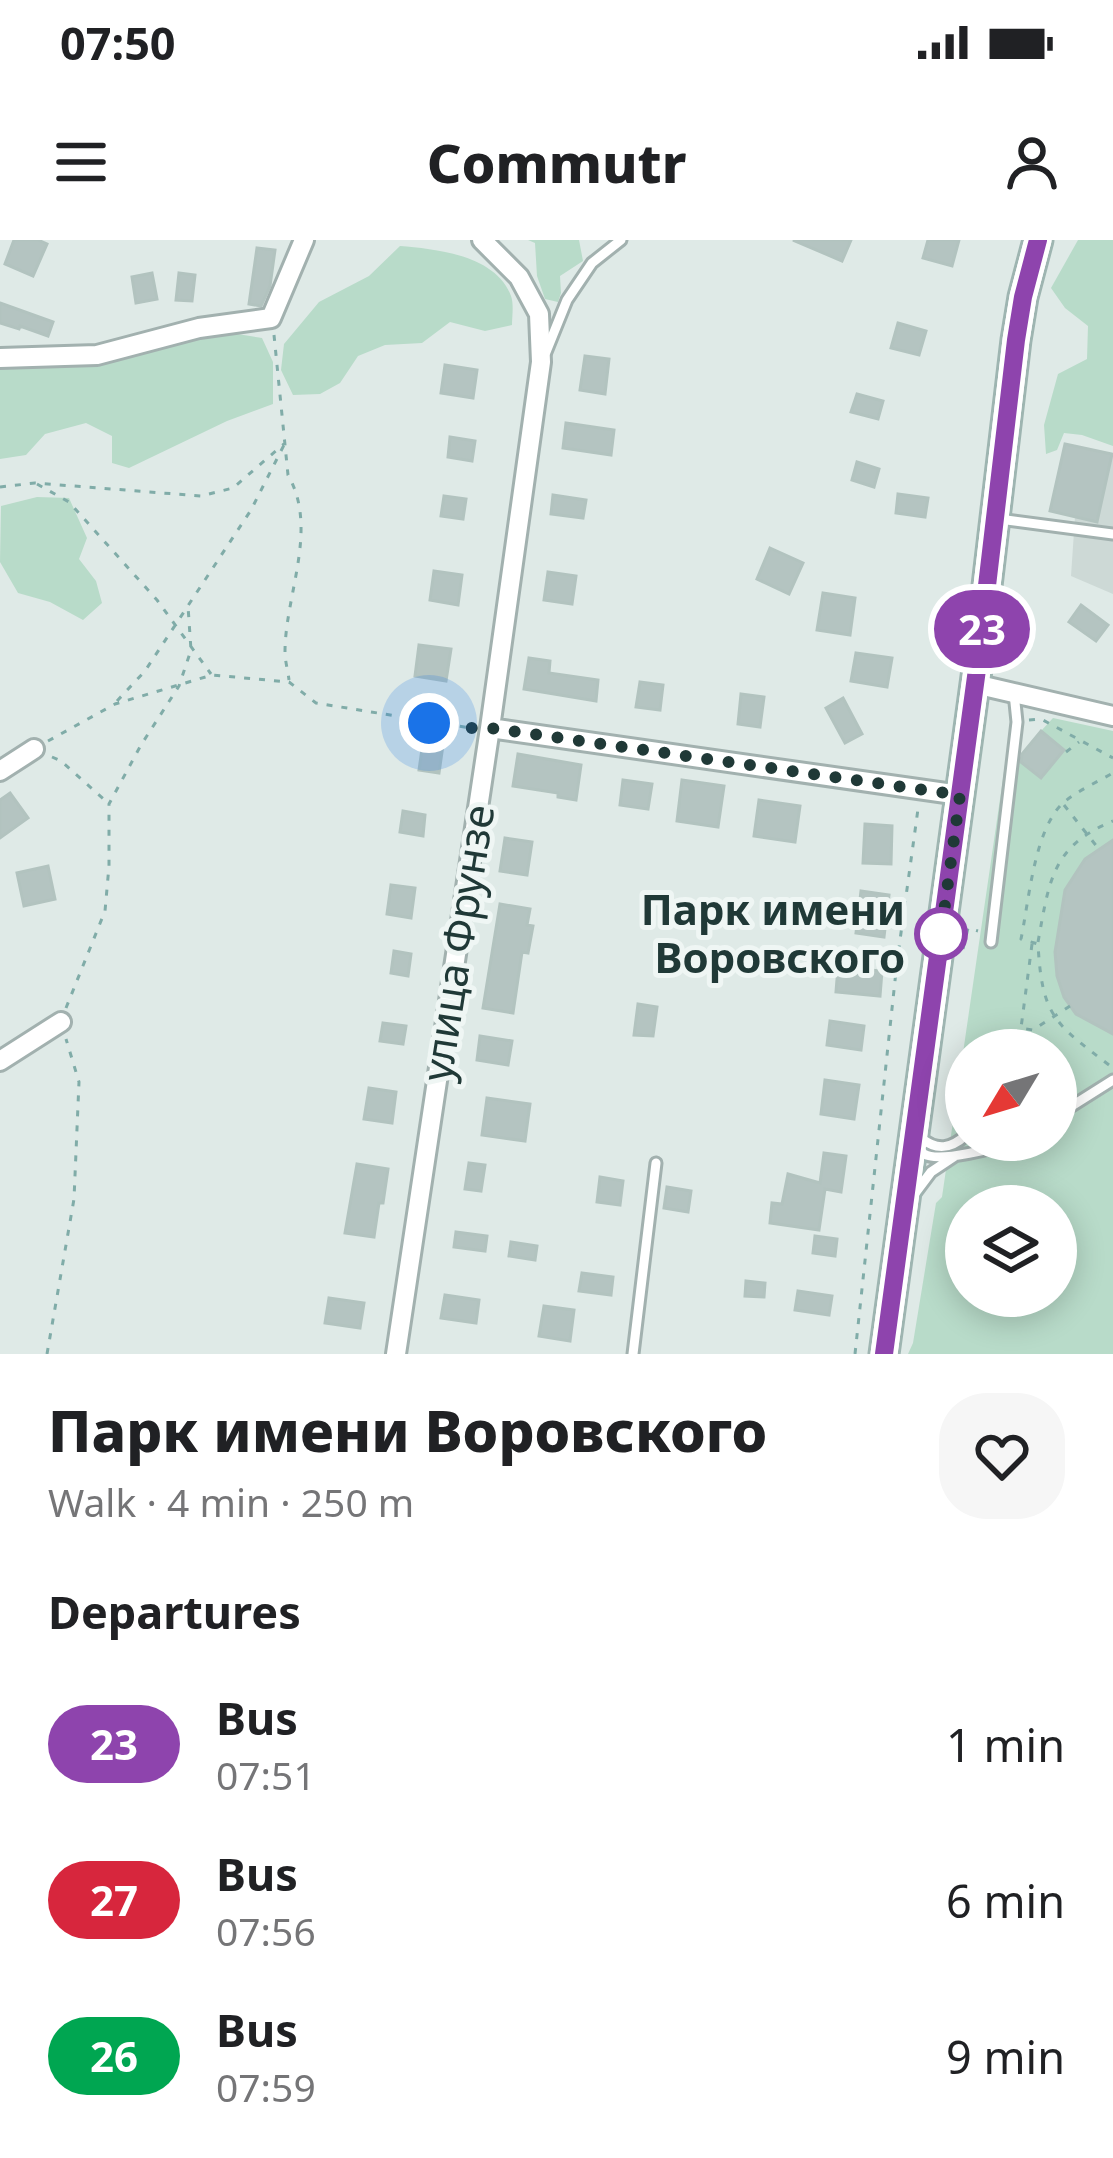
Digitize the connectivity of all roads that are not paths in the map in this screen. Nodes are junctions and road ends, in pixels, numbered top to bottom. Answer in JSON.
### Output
{"nodes":[{"id":1,"x":304,"y":240,"type":"edge"},
{"id":2,"x":482,"y":240,"type":"edge"},
{"id":3,"x":621,"y":240,"type":"edge"},
{"id":4,"x":1038,"y":240,"type":"edge"},
{"id":5,"x":0,"y":358,"type":"edge"},
{"id":6,"x":541,"y":362,"type":"junction"},
{"id":7,"x":995,"y":518,"type":"junction"},
{"id":8,"x":1113,"y":534,"type":"edge"},
{"id":9,"x":975,"y":684,"type":"junction"},
{"id":10,"x":1014,"y":693,"type":"junction"},
{"id":11,"x":1113,"y":716,"type":"edge"},
{"id":12,"x":490,"y":728,"type":"junction"},
{"id":13,"x":34,"y":749,"type":"road end"},
{"id":14,"x":0,"y":770,"type":"edge"},
{"id":15,"x":960,"y":795,"type":"junction"},
{"id":16,"x":991,"y":942,"type":"dead end"},
{"id":17,"x":61,"y":1022,"type":"road end"},
{"id":18,"x":0,"y":1061,"type":"edge"},
{"id":19,"x":1113,"y":1080,"type":"edge"},
{"id":20,"x":1077,"y":1103,"type":"edge"},
{"id":21,"x":914,"y":1129,"type":"junction"},
{"id":22,"x":945,"y":1147,"type":"edge"},
{"id":23,"x":945,"y":1157,"type":"edge"},
{"id":24,"x":948,"y":1161,"type":"edge"},
{"id":25,"x":656,"y":1162,"type":"dead end"},
{"id":26,"x":897,"y":1262,"type":"junction"},
{"id":27,"x":396,"y":1354,"type":"edge"},
{"id":28,"x":633,"y":1354,"type":"edge"},
{"id":29,"x":884,"y":1354,"type":"edge"}],
"edges":[{"from":1,"to":5,"type":"street"},
{"from":2,"to":6,"type":"street","name":"улица Фрунзе"},
{"from":3,"to":6,"type":"lane"},
{"from":4,"to":7,"type":"main road"},
{"from":6,"to":12,"type":"street","name":"улица Фрунзе"},
{"from":7,"to":8,"type":"lane"},
{"from":7,"to":9,"type":"main road"},
{"from":9,"to":10,"type":"street"},
{"from":9,"to":15,"type":"main road"},
{"from":10,"to":11,"type":"street"},
{"from":10,"to":16,"type":"lane"},
{"from":12,"to":15,"type":"street"},
{"from":12,"to":27,"type":"street","name":"улица Фрунзе"},
{"from":13,"to":14,"type":"street"},
{"from":15,"to":21,"type":"main road"},
{"from":17,"to":18,"type":"street"},
{"from":19,"to":20,"type":"lane"},
{"from":21,"to":22,"type":"lane"},
{"from":21,"to":23,"type":"lane"},
{"from":21,"to":26,"type":"main road"},
{"from":24,"to":26,"type":"lane"},
{"from":25,"to":28,"type":"lane"},
{"from":26,"to":29,"type":"main road"}]}
